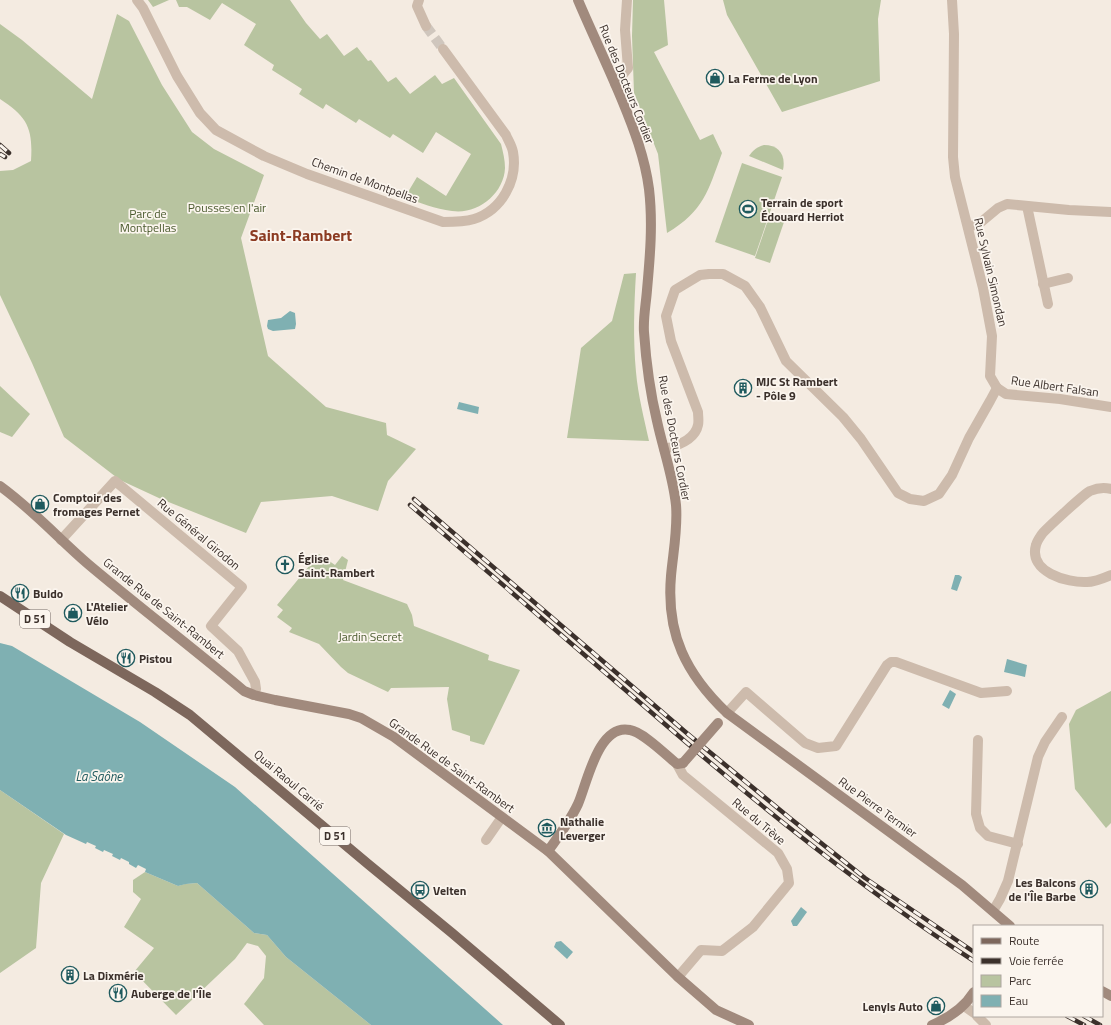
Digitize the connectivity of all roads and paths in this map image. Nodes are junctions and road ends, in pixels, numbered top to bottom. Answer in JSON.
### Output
{"nodes":[{"id":1,"x":137,"y":0,"type":"edge"},
{"id":2,"x":419,"y":0,"type":"edge"},
{"id":3,"x":578,"y":0,"type":"edge"},
{"id":4,"x":627,"y":0,"type":"edge"},
{"id":5,"x":952,"y":0,"type":"edge"},
{"id":6,"x":426,"y":26,"type":"tunnel mouth"},
{"id":7,"x":443,"y":49,"type":"tunnel mouth"},
{"id":8,"x":615,"y":84,"type":"junction"},
{"id":9,"x":1027,"y":206,"type":"junction"},
{"id":10,"x":1111,"y":212,"type":"edge"},
{"id":11,"x":968,"y":227,"type":"junction"},
{"id":12,"x":1068,"y":278,"type":"dead end"},
{"id":13,"x":1043,"y":284,"type":"junction"},
{"id":14,"x":1048,"y":304,"type":"dead end"},
{"id":15,"x":997,"y":388,"type":"junction"},
{"id":16,"x":1111,"y":407,"type":"edge"},
{"id":17,"x":664,"y":449,"type":"junction"},
{"id":18,"x":0,"y":486,"type":"edge"},
{"id":19,"x":1111,"y":489,"type":"edge"},
{"id":20,"x":61,"y":540,"type":"junction"},
{"id":21,"x":1111,"y":575,"type":"edge"},
{"id":22,"x":0,"y":596,"type":"edge"},
{"id":23,"x":1007,"y":691,"type":"dead end"},
{"id":24,"x":254,"y":695,"type":"junction"},
{"id":25,"x":727,"y":713,"type":"junction"},
{"id":26,"x":1062,"y":717,"type":"dead end"},
{"id":27,"x":978,"y":740,"type":"dead end"},
{"id":28,"x":680,"y":764,"type":"junction"},
{"id":29,"x":502,"y":817,"type":"junction"},
{"id":30,"x":486,"y":840,"type":"dead end"},
{"id":31,"x":1018,"y":844,"type":"junction"},
{"id":32,"x":548,"y":851,"type":"junction"},
{"id":33,"x":993,"y":911,"type":"junction"},
{"id":34,"x":1009,"y":925,"type":"edge"},
{"id":35,"x":678,"y":977,"type":"junction"},
{"id":36,"x":969,"y":999,"type":"edge"},
{"id":37,"x":973,"y":1010,"type":"edge"},
{"id":38,"x":978,"y":1017,"type":"edge"},
{"id":39,"x":946,"y":1022,"type":"edge"},
{"id":40,"x":560,"y":1025,"type":"edge"},
{"id":41,"x":749,"y":1025,"type":"edge"},
{"id":42,"x":932,"y":1025,"type":"edge"},
{"id":43,"x":986,"y":1025,"type":"edge"}],
"edges":[{"from":1,"to":7,"type":"street","name":"Chemin de Montpellas"},
{"from":2,"to":6,"type":"street"},
{"from":3,"to":8,"type":"street","name":"Rue des Docteurs Cordier"},
{"from":4,"to":8,"type":"street"},
{"from":5,"to":11,"type":"street","name":"Rue Sylvain Simondan"},
{"from":8,"to":17,"type":"street","name":"Rue des Docteurs Cordier"},
{"from":9,"to":10,"type":"street"},
{"from":9,"to":11,"type":"street"},
{"from":9,"to":13,"type":"street"},
{"from":11,"to":15,"type":"street","name":"Rue Sylvain Simondan"},
{"from":12,"to":13,"type":"street"},
{"from":13,"to":14,"type":"street"},
{"from":15,"to":16,"type":"street","name":"Rue Albert Falsan"},
{"from":15,"to":17,"type":"street"},
{"from":17,"to":25,"type":"street","name":"Rue des Docteurs Cordier"},
{"from":18,"to":20,"type":"street","name":"Grande Rue de Saint-Rambert"},
{"from":19,"to":21,"type":"street"},
{"from":20,"to":24,"type":"street","name":"Grande Rue de Saint-Rambert"},
{"from":20,"to":24,"type":"street","name":"Rue Général Girodon"},
{"from":22,"to":40,"type":"main road","name":"Quai Raoul Carrié","number":"D 51"},
{"from":23,"to":25,"type":"street"},
{"from":24,"to":29,"type":"street","name":"Grande Rue de Saint-Rambert"},
{"from":25,"to":28,"type":"street","bridge":true},
{"from":25,"to":33,"type":"street","name":"Rue Pierre Termier"},
{"from":26,"to":31,"type":"street"},
{"from":27,"to":31,"type":"street"},
{"from":28,"to":32,"type":"street"},
{"from":28,"to":35,"type":"street","name":"Rue du Trève"},
{"from":29,"to":30,"type":"street"},
{"from":29,"to":32,"type":"street","name":"Grande Rue de Saint-Rambert"},
{"from":31,"to":33,"type":"street"},
{"from":32,"to":35,"type":"street","name":"Grande Rue de Saint-Rambert"},
{"from":33,"to":34,"type":"street","name":"Rue Pierre Termier"},
{"from":35,"to":41,"type":"street","name":"Grande Rue de Saint-Rambert"},
{"from":36,"to":37,"type":"street"},
{"from":36,"to":39,"type":"street"},
{"from":38,"to":43,"type":"street"},
{"from":39,"to":42,"type":"street"}]}
